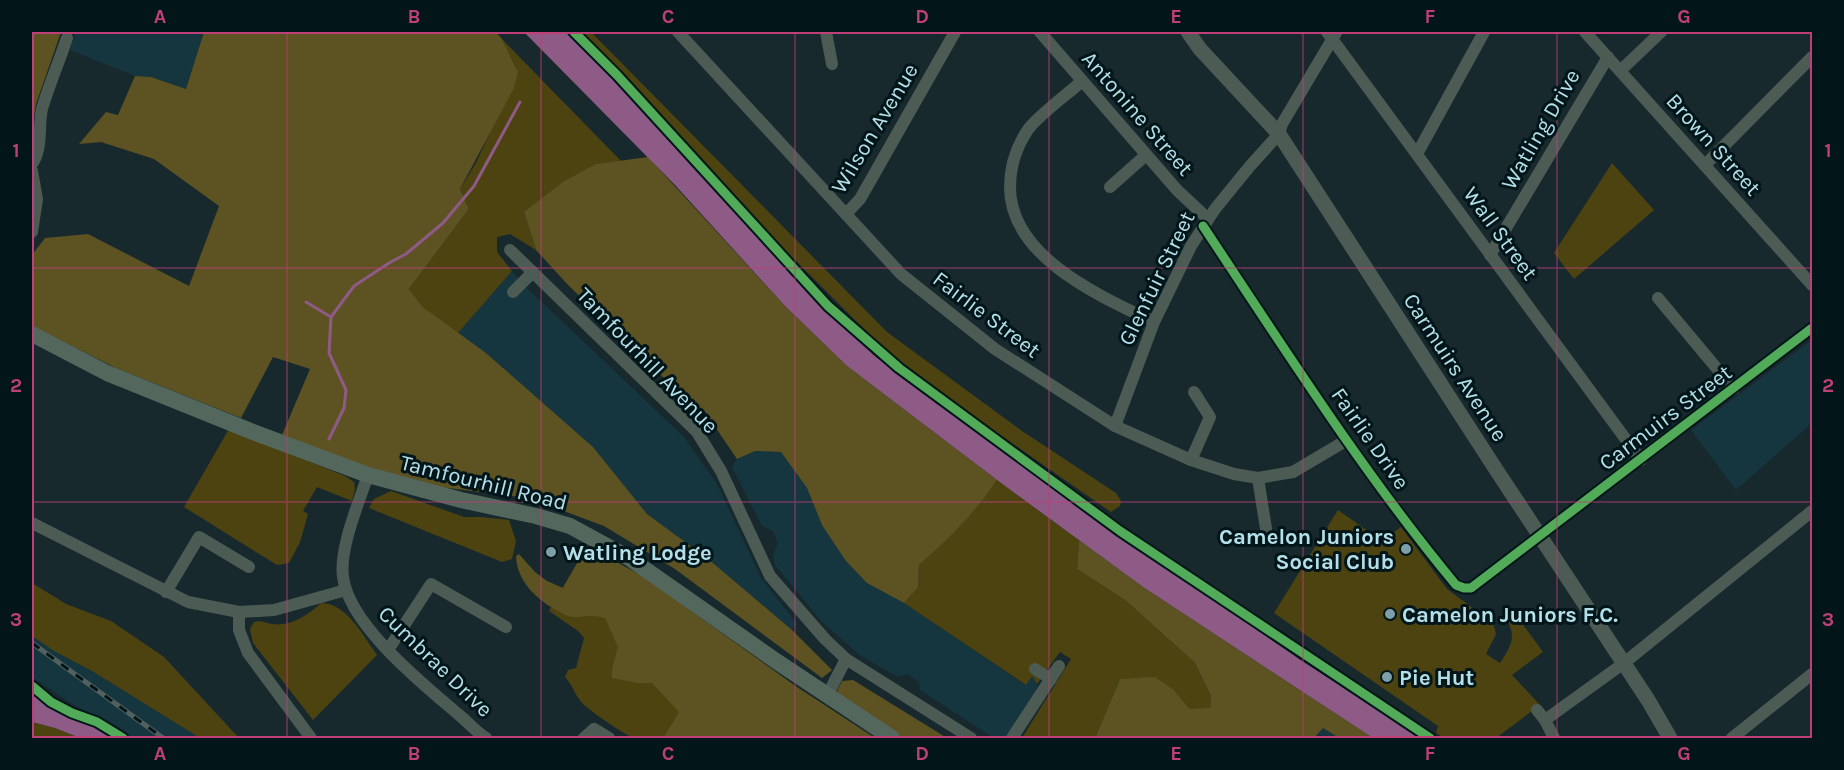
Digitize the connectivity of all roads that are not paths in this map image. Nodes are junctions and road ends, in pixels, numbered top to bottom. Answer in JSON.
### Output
{"nodes":[{"id":1,"x":678,"y":32,"type":"edge"},
{"id":2,"x":826,"y":32,"type":"edge"},
{"id":3,"x":955,"y":32,"type":"edge"},
{"id":4,"x":1040,"y":32,"type":"edge"},
{"id":5,"x":1188,"y":32,"type":"edge"},
{"id":6,"x":1484,"y":32,"type":"edge"},
{"id":7,"x":1585,"y":32,"type":"edge"},
{"id":8,"x":1661,"y":32,"type":"edge"},
{"id":9,"x":1332,"y":34,"type":"edge"},
{"id":10,"x":67,"y":38,"type":"dead end"},
{"id":11,"x":1608,"y":57,"type":"junction"},
{"id":12,"x":1812,"y":57,"type":"edge"},
{"id":13,"x":832,"y":64,"type":"dead end"},
{"id":14,"x":1620,"y":71,"type":"junction"},
{"id":15,"x":1082,"y":81,"type":"junction"},
{"id":16,"x":1280,"y":134,"type":"junction"},
{"id":17,"x":1417,"y":154,"type":"junction"},
{"id":18,"x":1146,"y":155,"type":"junction"},
{"id":19,"x":32,"y":164,"type":"edge"},
{"id":20,"x":1705,"y":165,"type":"junction"},
{"id":21,"x":32,"y":171,"type":"edge"},
{"id":22,"x":1110,"y":187,"type":"dead end"},
{"id":23,"x":846,"y":214,"type":"junction"},
{"id":24,"x":1205,"y":223,"type":"junction"},
{"id":25,"x":32,"y":232,"type":"edge"},
{"id":26,"x":510,"y":250,"type":"dead end"},
{"id":27,"x":1490,"y":255,"type":"junction"},
{"id":28,"x":532,"y":272,"type":"junction"},
{"id":29,"x":1812,"y":285,"type":"edge"},
{"id":30,"x":513,"y":292,"type":"dead end"},
{"id":31,"x":1658,"y":298,"type":"dead end"},
{"id":32,"x":1154,"y":322,"type":"junction"},
{"id":33,"x":1812,"y":328,"type":"edge"},
{"id":34,"x":32,"y":334,"type":"edge"},
{"id":35,"x":1734,"y":389,"type":"junction"},
{"id":36,"x":1194,"y":392,"type":"dead end"},
{"id":37,"x":1115,"y":426,"type":"junction"},
{"id":38,"x":1347,"y":440,"type":"junction"},
{"id":39,"x":1191,"y":460,"type":"junction"},
{"id":40,"x":1641,"y":460,"type":"junction"},
{"id":41,"x":368,"y":475,"type":"junction"},
{"id":42,"x":1258,"y":478,"type":"junction"},
{"id":43,"x":1812,"y":511,"type":"edge"},
{"id":44,"x":32,"y":523,"type":"edge"},
{"id":45,"x":1267,"y":535,"type":"dead end"},
{"id":46,"x":1540,"y":537,"type":"junction"},
{"id":47,"x":249,"y":567,"type":"dead end"},
{"id":48,"x":346,"y":590,"type":"junction"},
{"id":49,"x":166,"y":592,"type":"junction"},
{"id":50,"x":238,"y":612,"type":"junction"},
{"id":51,"x":506,"y":627,"type":"dead end"},
{"id":52,"x":388,"y":650,"type":"junction"},
{"id":53,"x":846,"y":658,"type":"junction"},
{"id":54,"x":1624,"y":663,"type":"junction"},
{"id":55,"x":1059,"y":666,"type":"dead end"},
{"id":56,"x":1035,"y":669,"type":"dead end"},
{"id":57,"x":1812,"y":674,"type":"edge"},
{"id":58,"x":1051,"y":679,"type":"junction"},
{"id":59,"x":827,"y":696,"type":"junction"},
{"id":60,"x":311,"y":738,"type":"edge"},
{"id":61,"x":486,"y":738,"type":"edge"},
{"id":62,"x":584,"y":738,"type":"edge"},
{"id":63,"x":609,"y":738,"type":"edge"},
{"id":64,"x":892,"y":738,"type":"edge"},
{"id":65,"x":971,"y":738,"type":"edge"},
{"id":66,"x":1012,"y":738,"type":"edge"},
{"id":67,"x":1554,"y":738,"type":"edge"},
{"id":68,"x":1670,"y":738,"type":"edge"},
{"id":69,"x":1731,"y":738,"type":"edge"}],
"edges":[{"from":1,"to":23,"type":"street","name":"Fairlie Street"},
{"from":2,"to":13,"type":"street"},
{"from":3,"to":23,"type":"street","name":"Wilson Avenue"},
{"from":4,"to":15,"type":"street","name":"Antonine Street"},
{"from":5,"to":16,"type":"street","name":"Carmuirs Avenue"},
{"from":6,"to":17,"type":"street"},
{"from":7,"to":11,"type":"street","name":"Brown Street"},
{"from":8,"to":14,"type":"street"},
{"from":9,"to":16,"type":"street","name":"Glenfuir Street"},
{"from":9,"to":17,"type":"street","name":"Wall Street"},
{"from":10,"to":19,"type":"street"},
{"from":11,"to":14,"type":"street","name":"Brown Street"},
{"from":11,"to":27,"type":"street","name":"Watling Drive"},
{"from":12,"to":20,"type":"street"},
{"from":14,"to":20,"type":"street","name":"Brown Street"},
{"from":15,"to":18,"type":"street","name":"Antonine Street"},
{"from":15,"to":32,"type":"street"},
{"from":16,"to":24,"type":"street","name":"Glenfuir Street"},
{"from":16,"to":46,"type":"street","name":"Carmuirs Avenue"},
{"from":17,"to":27,"type":"street","name":"Wall Street"},
{"from":18,"to":22,"type":"street"},
{"from":18,"to":24,"type":"street","name":"Antonine Street"},
{"from":20,"to":29,"type":"street","name":"Brown Street"},
{"from":21,"to":25,"type":"street"},
{"from":23,"to":37,"type":"street","name":"Fairlie Street"},
{"from":24,"to":32,"type":"street","name":"Glenfuir Street"},
{"from":24,"to":38,"type":"street","name":"Fairlie Drive"},
{"from":26,"to":28,"type":"street","name":"Tamfourhill Avenue"},
{"from":27,"to":40,"type":"street","name":"Wall Street"},
{"from":28,"to":30,"type":"street"},
{"from":28,"to":53,"type":"street","name":"Tamfourhill Avenue"},
{"from":31,"to":35,"type":"street"},
{"from":32,"to":37,"type":"street","name":"Glenfuir Street"},
{"from":33,"to":35,"type":"street","name":"Carmuirs Street"},
{"from":34,"to":41,"type":"main road","name":"Tamfourhill Road"},
{"from":35,"to":40,"type":"street","name":"Carmuirs Street"},
{"from":36,"to":39,"type":"street"},
{"from":37,"to":39,"type":"street","name":"Fairlie Street"},
{"from":38,"to":42,"type":"street","name":"Fairlie Street"},
{"from":38,"to":46,"type":"street","name":"Fairlie Drive"},
{"from":39,"to":42,"type":"street","name":"Fairlie Street"},
{"from":40,"to":46,"type":"street","name":"Carmuirs Street"},
{"from":41,"to":48,"type":"street","name":"Cumbrae Drive"},
{"from":41,"to":59,"type":"main road","name":"Tamfourhill Road"},
{"from":42,"to":45,"type":"street"},
{"from":43,"to":54,"type":"street"},
{"from":44,"to":49,"type":"street"},
{"from":46,"to":54,"type":"street","name":"Carmuirs Avenue"},
{"from":47,"to":49,"type":"street"},
{"from":48,"to":50,"type":"street"},
{"from":48,"to":52,"type":"street","name":"Cumbrae Drive"},
{"from":49,"to":50,"type":"street"},
{"from":50,"to":60,"type":"street"},
{"from":51,"to":52,"type":"street"},
{"from":52,"to":61,"type":"street","name":"Cumbrae Drive"},
{"from":53,"to":59,"type":"street"},
{"from":53,"to":65,"type":"street","name":"Tamfourhill Avenue"},
{"from":54,"to":67,"type":"street"},
{"from":54,"to":68,"type":"street","name":"Carmuirs Avenue"},
{"from":55,"to":58,"type":"street"},
{"from":56,"to":58,"type":"street"},
{"from":57,"to":69,"type":"street"},
{"from":58,"to":66,"type":"street"},
{"from":59,"to":64,"type":"main road","name":"Tamfourhill Road"},
{"from":62,"to":63,"type":"street"}]}
